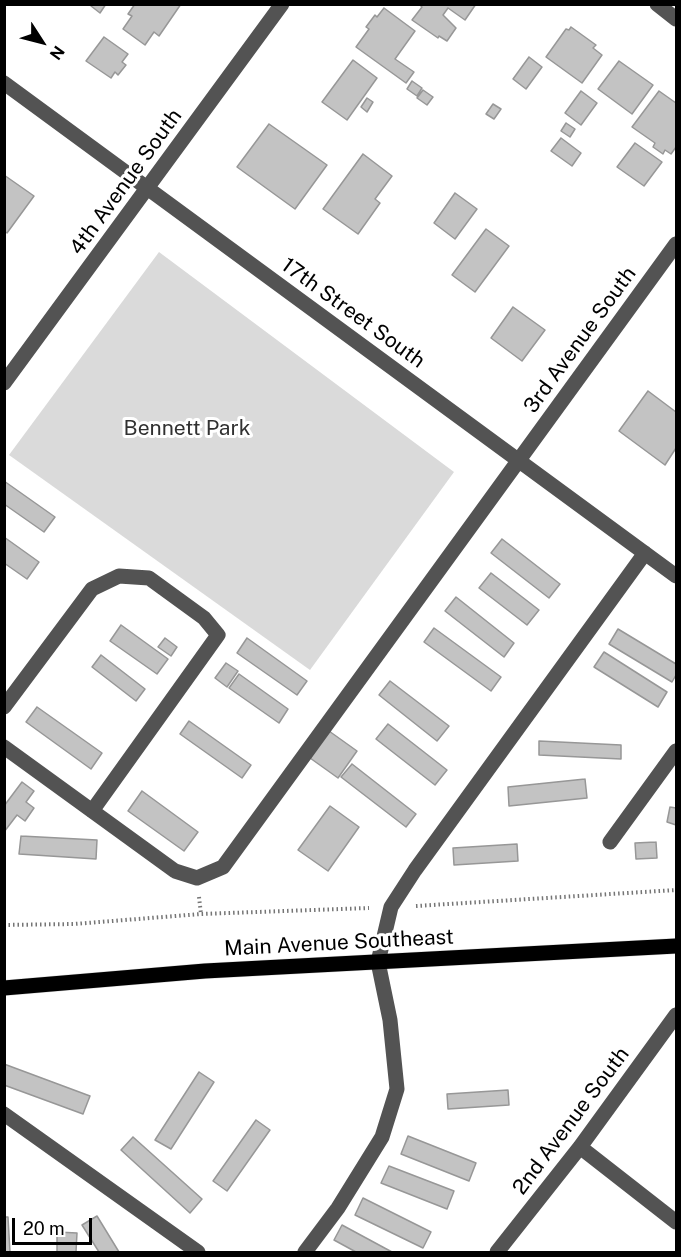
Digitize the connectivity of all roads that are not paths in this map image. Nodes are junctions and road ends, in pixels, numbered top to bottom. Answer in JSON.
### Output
{"nodes":[{"id":1,"x":282,"y":4,"type":"edge"},
{"id":2,"x":657,"y":4,"type":"edge"},
{"id":3,"x":676,"y":19,"type":"edge"},
{"id":4,"x":4,"y":83,"type":"edge"},
{"id":5,"x":148,"y":188,"type":"junction"},
{"id":6,"x":676,"y":244,"type":"edge"},
{"id":7,"x":4,"y":383,"type":"edge"},
{"id":8,"x":518,"y":460,"type":"junction"},
{"id":9,"x":645,"y":553,"type":"junction"},
{"id":10,"x":676,"y":576,"type":"edge"},
{"id":11,"x":4,"y":707,"type":"edge"},
{"id":12,"x":4,"y":747,"type":"edge"},
{"id":13,"x":676,"y":751,"type":"edge"},
{"id":14,"x":92,"y":811,"type":"junction"},
{"id":15,"x":610,"y":842,"type":"dead end"},
{"id":16,"x":676,"y":946,"type":"edge"},
{"id":17,"x":378,"y":962,"type":"junction"},
{"id":18,"x":4,"y":988,"type":"edge"},
{"id":19,"x":676,"y":1015,"type":"edge"},
{"id":20,"x":4,"y":1114,"type":"edge"},
{"id":21,"x":579,"y":1147,"type":"junction"},
{"id":22,"x":676,"y":1222,"type":"edge"},
{"id":23,"x":198,"y":1252,"type":"edge"},
{"id":24,"x":305,"y":1252,"type":"edge"},
{"id":25,"x":497,"y":1252,"type":"edge"}],
"edges":[{"from":1,"to":5,"type":"street","name":"4th Avenue South"},
{"from":2,"to":3,"type":"street"},
{"from":4,"to":5,"type":"street","name":"17th Street South"},
{"from":5,"to":7,"type":"street","name":"4th Avenue South"},
{"from":5,"to":8,"type":"street","name":"17th Street South"},
{"from":6,"to":8,"type":"street","name":"3rd Avenue South"},
{"from":8,"to":9,"type":"street","name":"17th Street South"},
{"from":8,"to":14,"type":"street","name":"3rd Avenue South"},
{"from":9,"to":10,"type":"street","name":"17th Street South"},
{"from":9,"to":17,"type":"street"},
{"from":11,"to":14,"type":"street"},
{"from":12,"to":14,"type":"street","name":"3rd Avenue South"},
{"from":13,"to":15,"type":"street"},
{"from":16,"to":17,"type":"main road","name":"Main Avenue Southeast"},
{"from":17,"to":18,"type":"main road","name":"Main Avenue Southeast"},
{"from":17,"to":24,"type":"street"},
{"from":19,"to":21,"type":"street","name":"2nd Avenue South"},
{"from":20,"to":23,"type":"street"},
{"from":21,"to":22,"type":"street"},
{"from":21,"to":25,"type":"street","name":"2nd Avenue South"}]}
